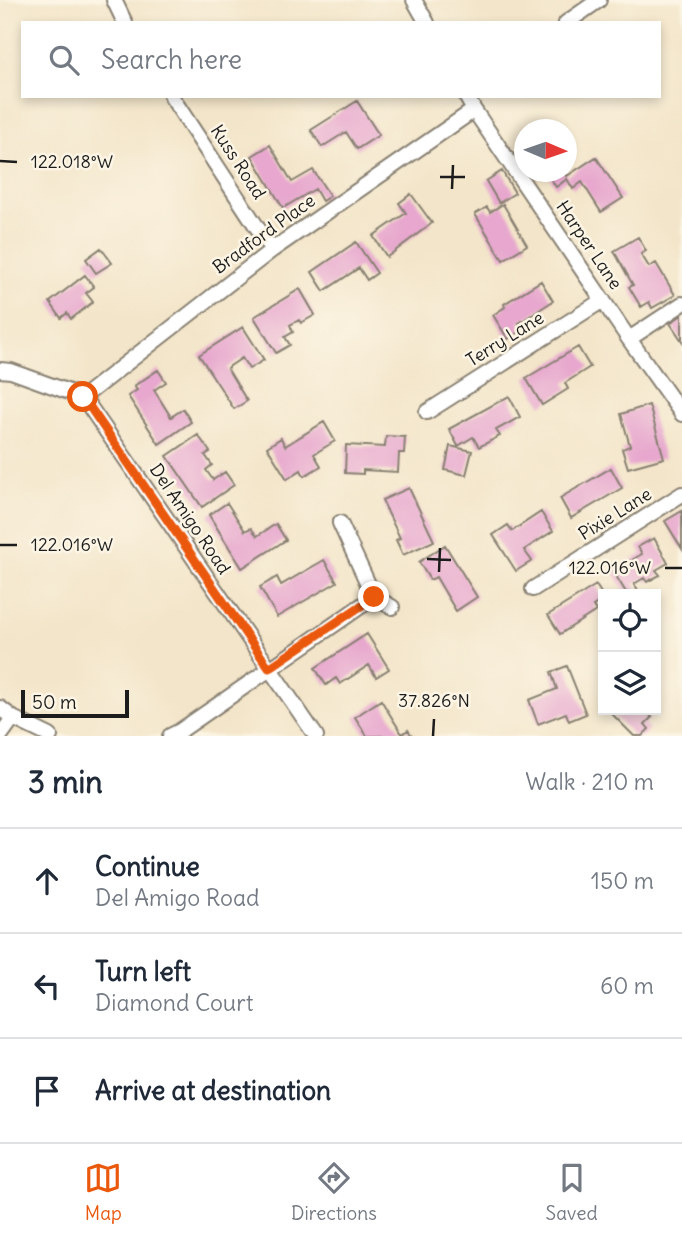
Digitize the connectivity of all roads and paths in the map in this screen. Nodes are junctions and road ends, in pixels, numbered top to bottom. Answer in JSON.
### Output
{"nodes":[{"id":1,"x":114,"y":0,"type":"edge"},
{"id":2,"x":414,"y":0,"type":"edge"},
{"id":3,"x":599,"y":0,"type":"edge"},
{"id":4,"x":124,"y":21,"type":"edge"},
{"id":5,"x":426,"y":21,"type":"edge"},
{"id":6,"x":569,"y":21,"type":"edge"},
{"id":7,"x":173,"y":98,"type":"edge"},
{"id":8,"x":470,"y":103,"type":"edge"},
{"id":9,"x":272,"y":250,"type":"junction"},
{"id":10,"x":603,"y":300,"type":"junction"},
{"id":11,"x":682,"y":304,"type":"edge"},
{"id":12,"x":629,"y":339,"type":"junction"},
{"id":13,"x":0,"y":370,"type":"edge"},
{"id":14,"x":83,"y":397,"type":"junction"},
{"id":15,"x":426,"y":411,"type":"dead end"},
{"id":16,"x":682,"y":414,"type":"edge"},
{"id":17,"x":682,"y":494,"type":"edge"},
{"id":18,"x":340,"y":523,"type":"dead end"},
{"id":19,"x":533,"y":589,"type":"dead end"},
{"id":20,"x":374,"y":597,"type":"junction"},
{"id":21,"x":392,"y":607,"type":"dead end"},
{"id":22,"x":269,"y":668,"type":"junction"},
{"id":23,"x":0,"y":708,"type":"edge"},
{"id":24,"x":13,"y":718,"type":"junction"},
{"id":25,"x":1,"y":736,"type":"edge"},
{"id":26,"x":50,"y":736,"type":"edge"},
{"id":27,"x":170,"y":736,"type":"edge"},
{"id":28,"x":316,"y":736,"type":"edge"}],
"edges":[{"from":1,"to":4,"type":"street"},
{"from":2,"to":5,"type":"street"},
{"from":3,"to":6,"type":"street"},
{"from":7,"to":9,"type":"street","name":"Kuss Road"},
{"from":8,"to":9,"type":"street","name":"Bradford Place"},
{"from":8,"to":10,"type":"street","name":"Harper Lane"},
{"from":9,"to":14,"type":"street","name":"Bradford Place"},
{"from":10,"to":12,"type":"street","name":"Harper Lane"},
{"from":10,"to":15,"type":"street","name":"Terry Lane"},
{"from":11,"to":12,"type":"street"},
{"from":12,"to":16,"type":"street","name":"Harper Lane"},
{"from":13,"to":14,"type":"street"},
{"from":14,"to":22,"type":"street","name":"Del Amigo Road"},
{"from":17,"to":19,"type":"street","name":"Pixie Lane"},
{"from":18,"to":20,"type":"street"},
{"from":20,"to":21,"type":"street"},
{"from":20,"to":22,"type":"street"},
{"from":22,"to":27,"type":"street"},
{"from":22,"to":28,"type":"street","name":"Del Amigo Road"},
{"from":23,"to":24,"type":"street"},
{"from":24,"to":25,"type":"street"},
{"from":24,"to":26,"type":"street"}]}
